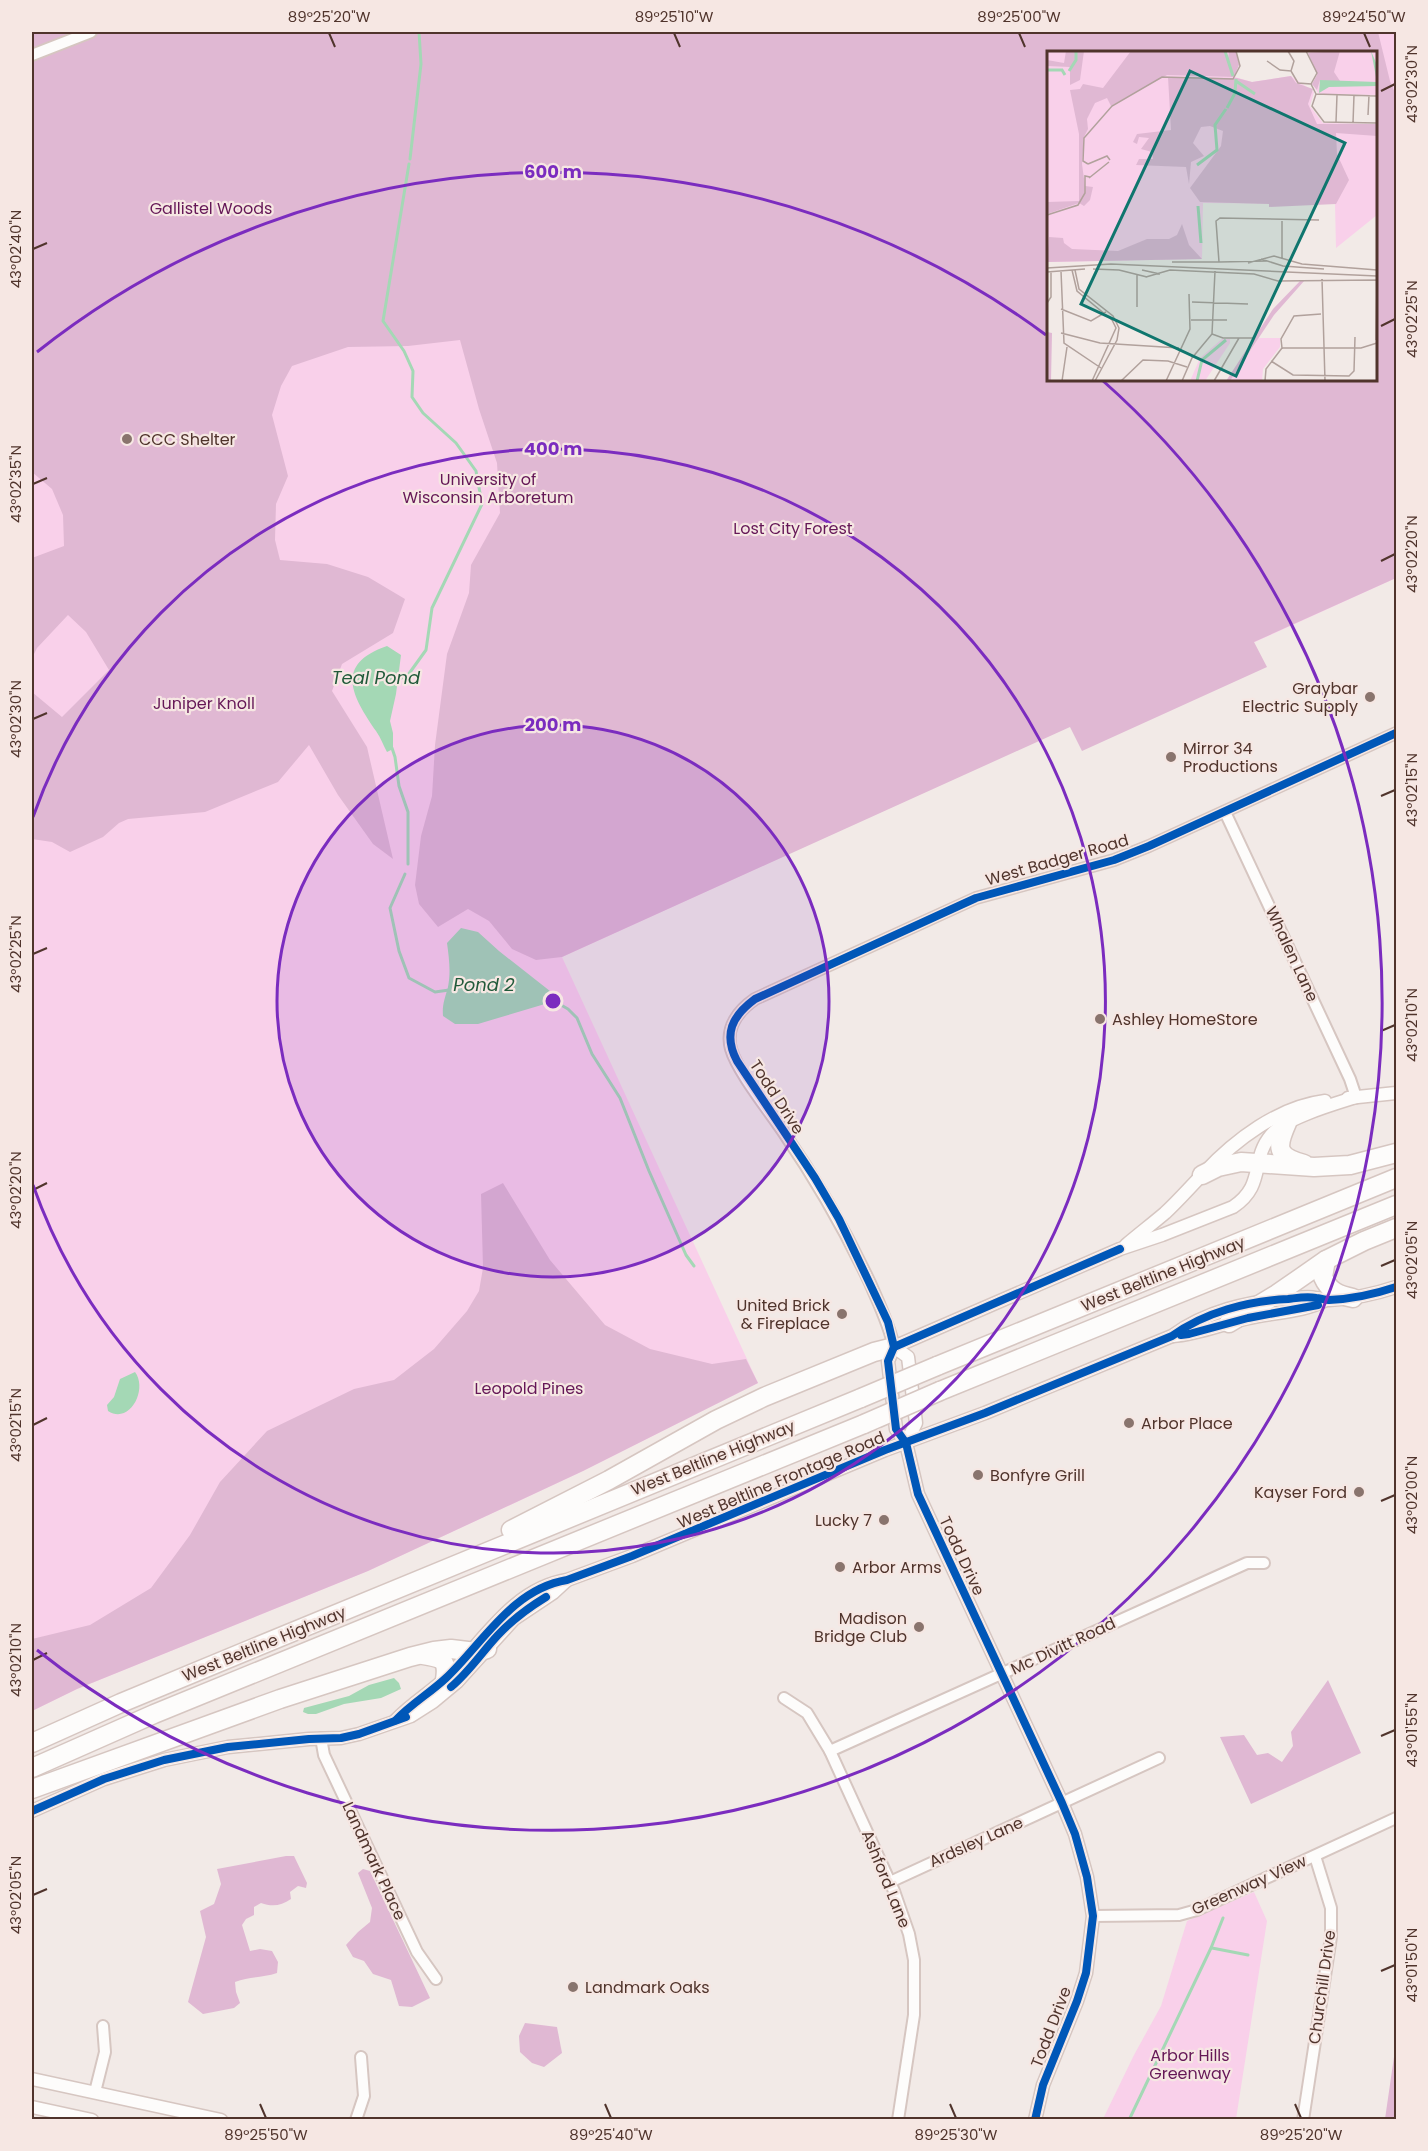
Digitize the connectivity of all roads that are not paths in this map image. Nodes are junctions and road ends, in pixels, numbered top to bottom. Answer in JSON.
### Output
{"nodes":[{"id":1,"x":90,"y":32,"type":"edge"},
{"id":2,"x":32,"y":55,"type":"edge"},
{"id":3,"x":1396,"y":733,"type":"edge"},
{"id":4,"x":1225,"y":812,"type":"junction"},
{"id":5,"x":733,"y":1023,"type":"joint"},
{"id":6,"x":1396,"y":1093,"type":"edge"},
{"id":7,"x":1356,"y":1096,"type":"junction"},
{"id":8,"x":1287,"y":1124,"type":"junction"},
{"id":9,"x":1396,"y":1153,"type":"edge"},
{"id":10,"x":1259,"y":1164,"type":"junction"},
{"id":11,"x":1314,"y":1167,"type":"junction"},
{"id":12,"x":1202,"y":1175,"type":"junction"},
{"id":13,"x":1396,"y":1178,"type":"edge"},
{"id":14,"x":1396,"y":1205,"type":"edge"},
{"id":15,"x":1396,"y":1228,"type":"edge"},
{"id":16,"x":1120,"y":1249,"type":"junction"},
{"id":17,"x":1326,"y":1260,"type":"junction"},
{"id":18,"x":1396,"y":1287,"type":"edge"},
{"id":19,"x":1353,"y":1298,"type":"junction"},
{"id":20,"x":1326,"y":1300,"type":"junction"},
{"id":21,"x":1265,"y":1301,"type":"junction"},
{"id":22,"x":1229,"y":1323,"type":"junction"},
{"id":23,"x":1172,"y":1336,"type":"junction"},
{"id":24,"x":894,"y":1347,"type":"junction"},
{"id":25,"x":906,"y":1443,"type":"junction"},
{"id":26,"x":1264,"y":1563,"type":"dead end"},
{"id":27,"x":372,"y":1599,"type":"junction"},
{"id":28,"x":478,"y":1650,"type":"junction"},
{"id":29,"x":422,"y":1654,"type":"junction"},
{"id":30,"x":1002,"y":1674,"type":"junction"},
{"id":31,"x":445,"y":1680,"type":"junction"},
{"id":32,"x":784,"y":1698,"type":"dead end"},
{"id":33,"x":396,"y":1720,"type":"junction"},
{"id":34,"x":321,"y":1738,"type":"junction"},
{"id":35,"x":32,"y":1743,"type":"edge"},
{"id":36,"x":830,"y":1751,"type":"junction"},
{"id":37,"x":1159,"y":1758,"type":"dead end"},
{"id":38,"x":32,"y":1768,"type":"edge"},
{"id":39,"x":32,"y":1789,"type":"edge"},
{"id":40,"x":1062,"y":1803,"type":"junction"},
{"id":41,"x":32,"y":1811,"type":"edge"},
{"id":42,"x":1396,"y":1818,"type":"edge"},
{"id":43,"x":1315,"y":1856,"type":"junction"},
{"id":44,"x":890,"y":1882,"type":"junction"},
{"id":45,"x":1093,"y":1916,"type":"junction"},
{"id":46,"x":436,"y":1979,"type":"dead end"},
{"id":47,"x":103,"y":2026,"type":"dead end"},
{"id":48,"x":361,"y":2057,"type":"dead end"},
{"id":49,"x":32,"y":2079,"type":"edge"},
{"id":50,"x":95,"y":2092,"type":"junction"},
{"id":51,"x":32,"y":2107,"type":"edge"},
{"id":52,"x":220,"y":2119,"type":"edge"},
{"id":53,"x":92,"y":2120,"type":"edge"},
{"id":54,"x":356,"y":2120,"type":"edge"},
{"id":55,"x":898,"y":2120,"type":"edge"},
{"id":56,"x":1035,"y":2120,"type":"edge"},
{"id":57,"x":1303,"y":2120,"type":"edge"}],
"edges":[{"from":1,"to":2,"type":"street"},
{"from":3,"to":4,"type":"street","name":"West Badger Road"},
{"from":4,"to":5,"type":"street","name":"West Badger Road"},
{"from":4,"to":7,"type":"street","name":"Whalen Lane"},
{"from":5,"to":24,"type":"street","name":"Todd Drive"},
{"from":6,"to":7,"type":"street"},
{"from":7,"to":8,"type":"street"},
{"from":7,"to":12,"type":"street"},
{"from":8,"to":10,"type":"street"},
{"from":8,"to":11,"type":"highway"},
{"from":9,"to":11,"type":"highway"},
{"from":10,"to":11,"type":"highway"},
{"from":10,"to":12,"type":"highway"},
{"from":10,"to":16,"type":"street"},
{"from":12,"to":16,"type":"street"},
{"from":13,"to":27,"type":"highway","name":"West Beltline Highway","bridge":true},
{"from":14,"to":38,"type":"highway","name":"West Beltline Highway","bridge":true},
{"from":15,"to":17,"type":"highway"},
{"from":16,"to":24,"type":"street"},
{"from":17,"to":19,"type":"highway"},
{"from":17,"to":21,"type":"highway"},
{"from":18,"to":19,"type":"street","name":"West Beltline Frontage Road"},
{"from":19,"to":20,"type":"street","name":"West Beltline Frontage Road"},
{"from":20,"to":21,"type":"street","name":"West Beltline Frontage Road"},
{"from":20,"to":22,"type":"street","name":"West Beltline Frontage Road"},
{"from":21,"to":22,"type":"highway"},
{"from":21,"to":23,"type":"street","name":"West Beltline Frontage Road"},
{"from":22,"to":23,"type":"street","name":"West Beltline Frontage Road"},
{"from":23,"to":25,"type":"street","name":"West Beltline Frontage Road"},
{"from":24,"to":25,"type":"street","name":"Todd Drive"},
{"from":24,"to":25,"type":"street","name":"Todd Drive"},
{"from":24,"to":27,"type":"highway"},
{"from":25,"to":28,"type":"street","name":"West Beltline Frontage Road"},
{"from":25,"to":30,"type":"street","name":"Todd Drive"},
{"from":26,"to":30,"type":"street","name":"Mc Divitt Road"},
{"from":27,"to":35,"type":"highway","name":"West Beltline Highway"},
{"from":28,"to":29,"type":"highway"},
{"from":28,"to":31,"type":"street","name":"West Beltline Frontage Road"},
{"from":28,"to":33,"type":"street","name":"West Beltline Frontage Road"},
{"from":29,"to":31,"type":"highway"},
{"from":29,"to":39,"type":"highway"},
{"from":30,"to":36,"type":"street","name":"Mc Divitt Road"},
{"from":30,"to":40,"type":"street","name":"Todd Drive"},
{"from":31,"to":33,"type":"street","name":"West Beltline Frontage Road"},
{"from":32,"to":36,"type":"street","name":"Ashford Lane"},
{"from":33,"to":34,"type":"street","name":"West Beltline Frontage Road"},
{"from":34,"to":41,"type":"street","name":"West Beltline Frontage Road"},
{"from":34,"to":46,"type":"street","name":"Landmark Place"},
{"from":36,"to":44,"type":"street","name":"Ashford Lane"},
{"from":37,"to":40,"type":"street","name":"Ardsley Lane"},
{"from":40,"to":44,"type":"street","name":"Ardsley Lane"},
{"from":40,"to":45,"type":"street","name":"Todd Drive"},
{"from":42,"to":43,"type":"street","name":"Greenway View"},
{"from":43,"to":45,"type":"street","name":"Greenway View"},
{"from":43,"to":57,"type":"street","name":"Churchill Drive"},
{"from":44,"to":55,"type":"street","name":"Ashford Lane"},
{"from":45,"to":56,"type":"street","name":"Todd Drive"},
{"from":47,"to":50,"type":"street"},
{"from":48,"to":54,"type":"street"},
{"from":49,"to":50,"type":"street"},
{"from":50,"to":52,"type":"street"},
{"from":51,"to":53,"type":"street"}]}
